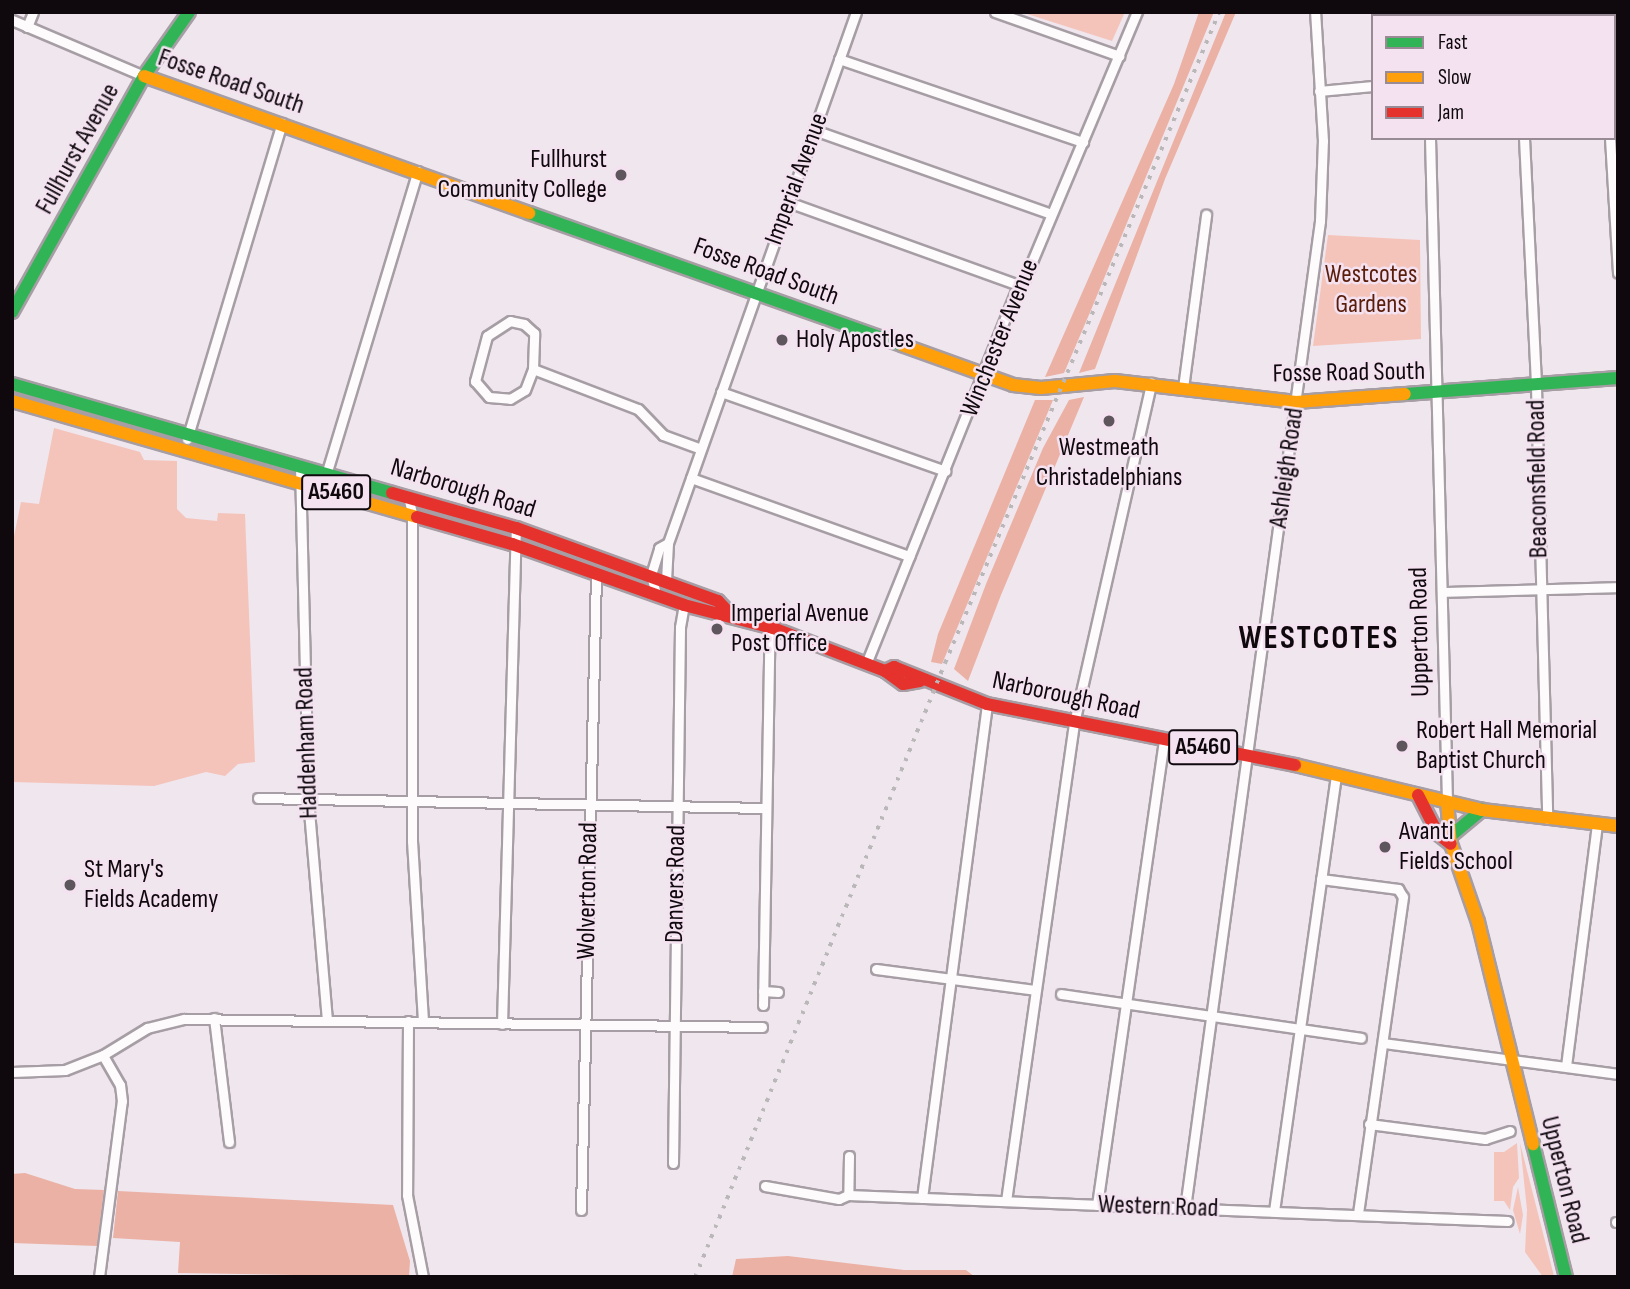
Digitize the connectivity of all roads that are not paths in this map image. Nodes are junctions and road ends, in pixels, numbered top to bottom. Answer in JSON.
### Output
{"nodes":[{"id":1,"x":33,"y":12,"type":"edge"},
{"id":2,"x":189,"y":12,"type":"edge"},
{"id":3,"x":856,"y":12,"type":"edge"},
{"id":4,"x":995,"y":12,"type":"edge"},
{"id":5,"x":1137,"y":12,"type":"edge"},
{"id":6,"x":1315,"y":12,"type":"edge"},
{"id":7,"x":12,"y":20,"type":"edge"},
{"id":8,"x":27,"y":27,"type":"junction"},
{"id":9,"x":1119,"y":56,"type":"junction"},
{"id":10,"x":839,"y":59,"type":"junction"},
{"id":11,"x":144,"y":76,"type":"junction"},
{"id":12,"x":1371,"y":86,"type":"edge"},
{"id":13,"x":1319,"y":90,"type":"junction"},
{"id":14,"x":282,"y":123,"type":"junction"},
{"id":15,"x":814,"y":130,"type":"junction"},
{"id":16,"x":1430,"y":140,"type":"edge"},
{"id":17,"x":1524,"y":140,"type":"edge"},
{"id":18,"x":1610,"y":140,"type":"edge"},
{"id":19,"x":1083,"y":142,"type":"junction"},
{"id":20,"x":418,"y":171,"type":"junction"},
{"id":21,"x":788,"y":202,"type":"junction"},
{"id":22,"x":1051,"y":214,"type":"junction"},
{"id":23,"x":1206,"y":215,"type":"dead end"},
{"id":24,"x":1618,"y":273,"type":"edge"},
{"id":25,"x":1018,"y":285,"type":"junction"},
{"id":26,"x":756,"y":293,"type":"junction"},
{"id":27,"x":12,"y":312,"type":"edge"},
{"id":28,"x":533,"y":369,"type":"junction"},
{"id":29,"x":984,"y":374,"type":"junction"},
{"id":30,"x":1618,"y":378,"type":"edge"},
{"id":31,"x":1151,"y":383,"type":"junction"},
{"id":32,"x":12,"y":384,"type":"edge"},
{"id":33,"x":1536,"y":387,"type":"junction"},
{"id":34,"x":1183,"y":388,"type":"junction"},
{"id":35,"x":721,"y":392,"type":"junction"},
{"id":36,"x":1436,"y":393,"type":"junction"},
{"id":37,"x":12,"y":401,"type":"edge"},
{"id":38,"x":1296,"y":402,"type":"junction"},
{"id":39,"x":188,"y":435,"type":"junction"},
{"id":40,"x":701,"y":449,"type":"junction"},
{"id":41,"x":184,"y":450,"type":"junction"},
{"id":42,"x":300,"y":466,"type":"junction"},
{"id":43,"x":945,"y":471,"type":"junction"},
{"id":44,"x":326,"y":474,"type":"junction"},
{"id":45,"x":691,"y":478,"type":"junction"},
{"id":46,"x":298,"y":481,"type":"junction"},
{"id":47,"x":322,"y":488,"type":"junction"},
{"id":48,"x":408,"y":496,"type":"junction"},
{"id":49,"x":412,"y":514,"type":"junction"},
{"id":50,"x":516,"y":528,"type":"junction"},
{"id":51,"x":667,"y":543,"type":"junction"},
{"id":52,"x":512,"y":544,"type":"junction"},
{"id":53,"x":909,"y":556,"type":"junction"},
{"id":54,"x":596,"y":573,"type":"junction"},
{"id":55,"x":651,"y":575,"type":"junction"},
{"id":56,"x":666,"y":581,"type":"junction"},
{"id":57,"x":1618,"y":587,"type":"edge"},
{"id":58,"x":1541,"y":589,"type":"junction"},
{"id":59,"x":1442,"y":592,"type":"junction"},
{"id":60,"x":656,"y":594,"type":"junction"},
{"id":61,"x":684,"y":605,"type":"junction"},
{"id":62,"x":729,"y":614,"type":"junction"},
{"id":63,"x":773,"y":628,"type":"junction"},
{"id":64,"x":866,"y":664,"type":"junction"},
{"id":65,"x":987,"y":704,"type":"junction"},
{"id":66,"x":1074,"y":723,"type":"junction"},
{"id":67,"x":1164,"y":740,"type":"junction"},
{"id":68,"x":1250,"y":756,"type":"junction"},
{"id":69,"x":1336,"y":774,"type":"junction"},
{"id":70,"x":1418,"y":795,"type":"junction"},
{"id":71,"x":258,"y":798,"type":"dead end"},
{"id":72,"x":309,"y":799,"type":"junction"},
{"id":73,"x":412,"y":801,"type":"junction"},
{"id":74,"x":1447,"y":802,"type":"junction"},
{"id":75,"x":506,"y":803,"type":"junction"},
{"id":76,"x":590,"y":805,"type":"junction"},
{"id":77,"x":678,"y":807,"type":"junction"},
{"id":78,"x":766,"y":808,"type":"junction"},
{"id":79,"x":1482,"y":810,"type":"junction"},
{"id":80,"x":1547,"y":819,"type":"junction"},
{"id":81,"x":1597,"y":823,"type":"junction"},
{"id":82,"x":1618,"y":826,"type":"edge"},
{"id":83,"x":1452,"y":839,"type":"junction"},
{"id":84,"x":1321,"y":879,"type":"junction"},
{"id":85,"x":876,"y":968,"type":"dead end"},
{"id":86,"x":951,"y":979,"type":"junction"},
{"id":87,"x":1035,"y":990,"type":"junction"},
{"id":88,"x":763,"y":991,"type":"junction"},
{"id":89,"x":778,"y":992,"type":"dead end"},
{"id":90,"x":1061,"y":994,"type":"dead end"},
{"id":91,"x":1125,"y":1004,"type":"junction"},
{"id":92,"x":763,"y":1005,"type":"dead end"},
{"id":93,"x":1212,"y":1016,"type":"junction"},
{"id":94,"x":214,"y":1018,"type":"junction"},
{"id":95,"x":327,"y":1019,"type":"junction"},
{"id":96,"x":408,"y":1021,"type":"junction"},
{"id":97,"x":424,"y":1021,"type":"junction"},
{"id":98,"x":586,"y":1023,"type":"junction"},
{"id":99,"x":502,"y":1024,"type":"junction"},
{"id":100,"x":674,"y":1025,"type":"junction"},
{"id":101,"x":762,"y":1027,"type":"dead end"},
{"id":102,"x":1300,"y":1029,"type":"junction"},
{"id":103,"x":1361,"y":1038,"type":"dead end"},
{"id":104,"x":1382,"y":1043,"type":"junction"},
{"id":105,"x":103,"y":1055,"type":"junction"},
{"id":106,"x":1510,"y":1059,"type":"junction"},
{"id":107,"x":1566,"y":1066,"type":"junction"},
{"id":108,"x":12,"y":1072,"type":"edge"},
{"id":109,"x":1618,"y":1074,"type":"edge"},
{"id":110,"x":1369,"y":1124,"type":"junction"},
{"id":111,"x":1510,"y":1131,"type":"dead end"},
{"id":112,"x":229,"y":1142,"type":"dead end"},
{"id":113,"x":849,"y":1156,"type":"dead end"},
{"id":114,"x":673,"y":1163,"type":"dead end"},
{"id":115,"x":765,"y":1186,"type":"dead end"},
{"id":116,"x":848,"y":1195,"type":"junction"},
{"id":117,"x":922,"y":1198,"type":"junction"},
{"id":118,"x":1006,"y":1201,"type":"junction"},
{"id":119,"x":1097,"y":1205,"type":"junction"},
{"id":120,"x":1185,"y":1208,"type":"junction"},
{"id":121,"x":581,"y":1210,"type":"dead end"},
{"id":122,"x":1274,"y":1211,"type":"junction"},
{"id":123,"x":1358,"y":1214,"type":"junction"},
{"id":124,"x":1507,"y":1221,"type":"dead end"},
{"id":125,"x":99,"y":1277,"type":"edge"},
{"id":126,"x":423,"y":1277,"type":"edge"},
{"id":127,"x":1566,"y":1277,"type":"edge"}],
"edges":[{"from":1,"to":8,"type":"street"},
{"from":2,"to":11,"type":"street","name":"Fullhurst Avenue"},
{"from":3,"to":10,"type":"street","name":"Imperial Avenue"},
{"from":4,"to":9,"type":"street"},
{"from":5,"to":9,"type":"street","name":"Winchester Avenue"},
{"from":6,"to":13,"type":"street","name":"Ashleigh Road"},
{"from":7,"to":8,"type":"street","name":"Fosse Road South"},
{"from":8,"to":11,"type":"street","name":"Fosse Road South"},
{"from":9,"to":19,"type":"street","name":"Winchester Avenue"},
{"from":10,"to":15,"type":"street","name":"Imperial Avenue"},
{"from":10,"to":19,"type":"street"},
{"from":11,"to":14,"type":"street","name":"Fosse Road South"},
{"from":11,"to":27,"type":"street","name":"Fullhurst Avenue"},
{"from":12,"to":13,"type":"street"},
{"from":13,"to":38,"type":"street","name":"Ashleigh Road"},
{"from":14,"to":20,"type":"street","name":"Fosse Road South"},
{"from":14,"to":39,"type":"street"},
{"from":15,"to":21,"type":"street","name":"Imperial Avenue"},
{"from":15,"to":22,"type":"street"},
{"from":16,"to":36,"type":"street","name":"Upperton Road"},
{"from":17,"to":33,"type":"street","name":"Beaconsfield Road"},
{"from":18,"to":24,"type":"street"},
{"from":19,"to":22,"type":"street","name":"Winchester Avenue"},
{"from":20,"to":26,"type":"street","name":"Fosse Road South"},
{"from":20,"to":44,"type":"street"},
{"from":21,"to":25,"type":"street"},
{"from":21,"to":26,"type":"street","name":"Imperial Avenue"},
{"from":22,"to":25,"type":"street","name":"Winchester Avenue"},
{"from":23,"to":34,"type":"street"},
{"from":25,"to":29,"type":"street","name":"Winchester Avenue"},
{"from":26,"to":29,"type":"street","name":"Fosse Road South"},
{"from":26,"to":35,"type":"street","name":"Imperial Avenue"},
{"from":28,"to":28,"type":"street"},
{"from":28,"to":40,"type":"street"},
{"from":29,"to":31,"type":"street","name":"Fosse Road South"},
{"from":29,"to":43,"type":"street","name":"Winchester Avenue"},
{"from":30,"to":33,"type":"street","name":"Fosse Road South"},
{"from":31,"to":34,"type":"street","name":"Fosse Road South"},
{"from":31,"to":66,"type":"street"},
{"from":32,"to":39,"type":"street","name":"Narborough Road","number":"A5460"},
{"from":33,"to":36,"type":"street","name":"Fosse Road South"},
{"from":33,"to":58,"type":"street","name":"Beaconsfield Road"},
{"from":34,"to":38,"type":"street","name":"Fosse Road South"},
{"from":35,"to":40,"type":"street","name":"Imperial Avenue"},
{"from":35,"to":43,"type":"street"},
{"from":36,"to":38,"type":"street","name":"Fosse Road South"},
{"from":36,"to":59,"type":"street","name":"Upperton Road"},
{"from":37,"to":41,"type":"street","name":"Narborough Road","number":"A5460"},
{"from":38,"to":68,"type":"street","name":"Ashleigh Road"},
{"from":39,"to":41,"type":"street"},
{"from":39,"to":42,"type":"street","name":"Narborough Road","number":"A5460"},
{"from":40,"to":45,"type":"street","name":"Imperial Avenue"},
{"from":41,"to":46,"type":"street","name":"Narborough Road","number":"A5460"},
{"from":42,"to":44,"type":"street","name":"Narborough Road","number":"A5460"},
{"from":42,"to":46,"type":"street","name":"Haddenham Road"},
{"from":43,"to":53,"type":"street","name":"Winchester Avenue"},
{"from":44,"to":47,"type":"street"},
{"from":44,"to":48,"type":"street","name":"Narborough Road","number":"A5460"},
{"from":45,"to":51,"type":"street","name":"Imperial Avenue"},
{"from":45,"to":53,"type":"street"},
{"from":46,"to":47,"type":"street","name":"Narborough Road","number":"A5460"},
{"from":46,"to":72,"type":"street","name":"Haddenham Road"},
{"from":47,"to":49,"type":"street","name":"Narborough Road","number":"A5460"},
{"from":48,"to":49,"type":"street"},
{"from":48,"to":50,"type":"street","name":"Narborough Road","number":"A5460"},
{"from":49,"to":52,"type":"street","name":"Narborough Road","number":"A5460"},
{"from":49,"to":73,"type":"street"},
{"from":50,"to":52,"type":"street"},
{"from":50,"to":55,"type":"street","name":"Narborough Road","number":"A5460"},
{"from":51,"to":55,"type":"street","name":"Imperial Avenue"},
{"from":51,"to":56,"type":"street","name":"Imperial Avenue"},
{"from":52,"to":54,"type":"street","name":"Narborough Road","number":"A5460"},
{"from":52,"to":75,"type":"street"},
{"from":53,"to":64,"type":"street","name":"Winchester Avenue"},
{"from":54,"to":60,"type":"street","name":"Narborough Road","number":"A5460"},
{"from":54,"to":76,"type":"street","name":"Wolverton Road"},
{"from":55,"to":56,"type":"street","name":"Narborough Road","number":"A5460"},
{"from":55,"to":60,"type":"street"},
{"from":56,"to":62,"type":"street","name":"Narborough Road","number":"A5460"},
{"from":57,"to":58,"type":"street"},
{"from":58,"to":59,"type":"street"},
{"from":58,"to":80,"type":"street","name":"Beaconsfield Road"},
{"from":59,"to":74,"type":"street","name":"Upperton Road"},
{"from":60,"to":61,"type":"street","name":"Narborough Road","number":"A5460"},
{"from":61,"to":62,"type":"street","name":"Narborough Road","number":"A5460"},
{"from":61,"to":77,"type":"street","name":"Danvers Road"},
{"from":62,"to":63,"type":"street","name":"Narborough Road","number":"A5460"},
{"from":63,"to":64,"type":"street","name":"Narborough Road","number":"A5460"},
{"from":63,"to":78,"type":"street"},
{"from":64,"to":65,"type":"street","name":"Narborough Road","number":"A5460"},
{"from":65,"to":66,"type":"street","name":"Narborough Road","number":"A5460"},
{"from":65,"to":86,"type":"street"},
{"from":66,"to":67,"type":"street","name":"Narborough Road","number":"A5460"},
{"from":66,"to":87,"type":"street"},
{"from":67,"to":68,"type":"street","name":"Narborough Road","number":"A5460"},
{"from":67,"to":91,"type":"street"},
{"from":68,"to":69,"type":"street","name":"Narborough Road","number":"A5460"},
{"from":68,"to":93,"type":"street","name":"Ashleigh Road"},
{"from":69,"to":70,"type":"street","name":"Narborough Road","number":"A5460"},
{"from":69,"to":84,"type":"street"},
{"from":70,"to":74,"type":"street","name":"Narborough Road","number":"A5460"},
{"from":70,"to":83,"type":"street"},
{"from":71,"to":72,"type":"street"},
{"from":72,"to":73,"type":"street"},
{"from":72,"to":95,"type":"street","name":"Haddenham Road"},
{"from":73,"to":75,"type":"street"},
{"from":73,"to":97,"type":"street"},
{"from":74,"to":79,"type":"street","name":"Narborough Road","number":"A5460"},
{"from":74,"to":83,"type":"street","name":"Upperton Road"},
{"from":75,"to":76,"type":"street"},
{"from":75,"to":99,"type":"street"},
{"from":76,"to":77,"type":"street"},
{"from":76,"to":98,"type":"street","name":"Wolverton Road"},
{"from":77,"to":78,"type":"street"},
{"from":77,"to":100,"type":"street","name":"Danvers Road"},
{"from":78,"to":88,"type":"street"},
{"from":79,"to":80,"type":"street","name":"Narborough Road","number":"A5460"},
{"from":79,"to":83,"type":"street"},
{"from":80,"to":81,"type":"street","name":"Narborough Road","number":"A5460"},
{"from":81,"to":82,"type":"street","name":"Narborough Road","number":"A5460"},
{"from":81,"to":107,"type":"street"},
{"from":83,"to":106,"type":"street","name":"Upperton Road"},
{"from":84,"to":102,"type":"street"},
{"from":84,"to":104,"type":"street"},
{"from":85,"to":86,"type":"street"},
{"from":86,"to":87,"type":"street"},
{"from":86,"to":117,"type":"street"},
{"from":87,"to":118,"type":"street"},
{"from":88,"to":89,"type":"street"},
{"from":88,"to":92,"type":"street"},
{"from":90,"to":91,"type":"street"},
{"from":91,"to":93,"type":"street"},
{"from":91,"to":119,"type":"street"},
{"from":93,"to":102,"type":"street"},
{"from":93,"to":120,"type":"street","name":"Ashleigh Road"},
{"from":94,"to":95,"type":"street"},
{"from":94,"to":105,"type":"street"},
{"from":94,"to":112,"type":"street"},
{"from":95,"to":96,"type":"street"},
{"from":96,"to":97,"type":"street"},
{"from":96,"to":126,"type":"street"},
{"from":97,"to":99,"type":"street"},
{"from":98,"to":99,"type":"street"},
{"from":98,"to":100,"type":"street"},
{"from":98,"to":121,"type":"street","name":"Wolverton Road"},
{"from":100,"to":101,"type":"street"},
{"from":100,"to":114,"type":"street","name":"Danvers Road"},
{"from":102,"to":103,"type":"street"},
{"from":102,"to":122,"type":"street"},
{"from":104,"to":106,"type":"street"},
{"from":104,"to":110,"type":"street"},
{"from":105,"to":108,"type":"street"},
{"from":105,"to":125,"type":"street"},
{"from":106,"to":107,"type":"street"},
{"from":106,"to":127,"type":"street","name":"Upperton Road"},
{"from":107,"to":109,"type":"street"},
{"from":110,"to":111,"type":"street"},
{"from":110,"to":123,"type":"street"},
{"from":113,"to":116,"type":"street"},
{"from":115,"to":116,"type":"street","name":"Western Road"},
{"from":116,"to":117,"type":"street","name":"Western Road"},
{"from":117,"to":118,"type":"street","name":"Western Road"},
{"from":118,"to":119,"type":"street","name":"Western Road"},
{"from":119,"to":120,"type":"street","name":"Western Road"},
{"from":120,"to":122,"type":"street","name":"Western Road"},
{"from":122,"to":123,"type":"street","name":"Western Road"},
{"from":123,"to":124,"type":"street","name":"Western Road"}]}
